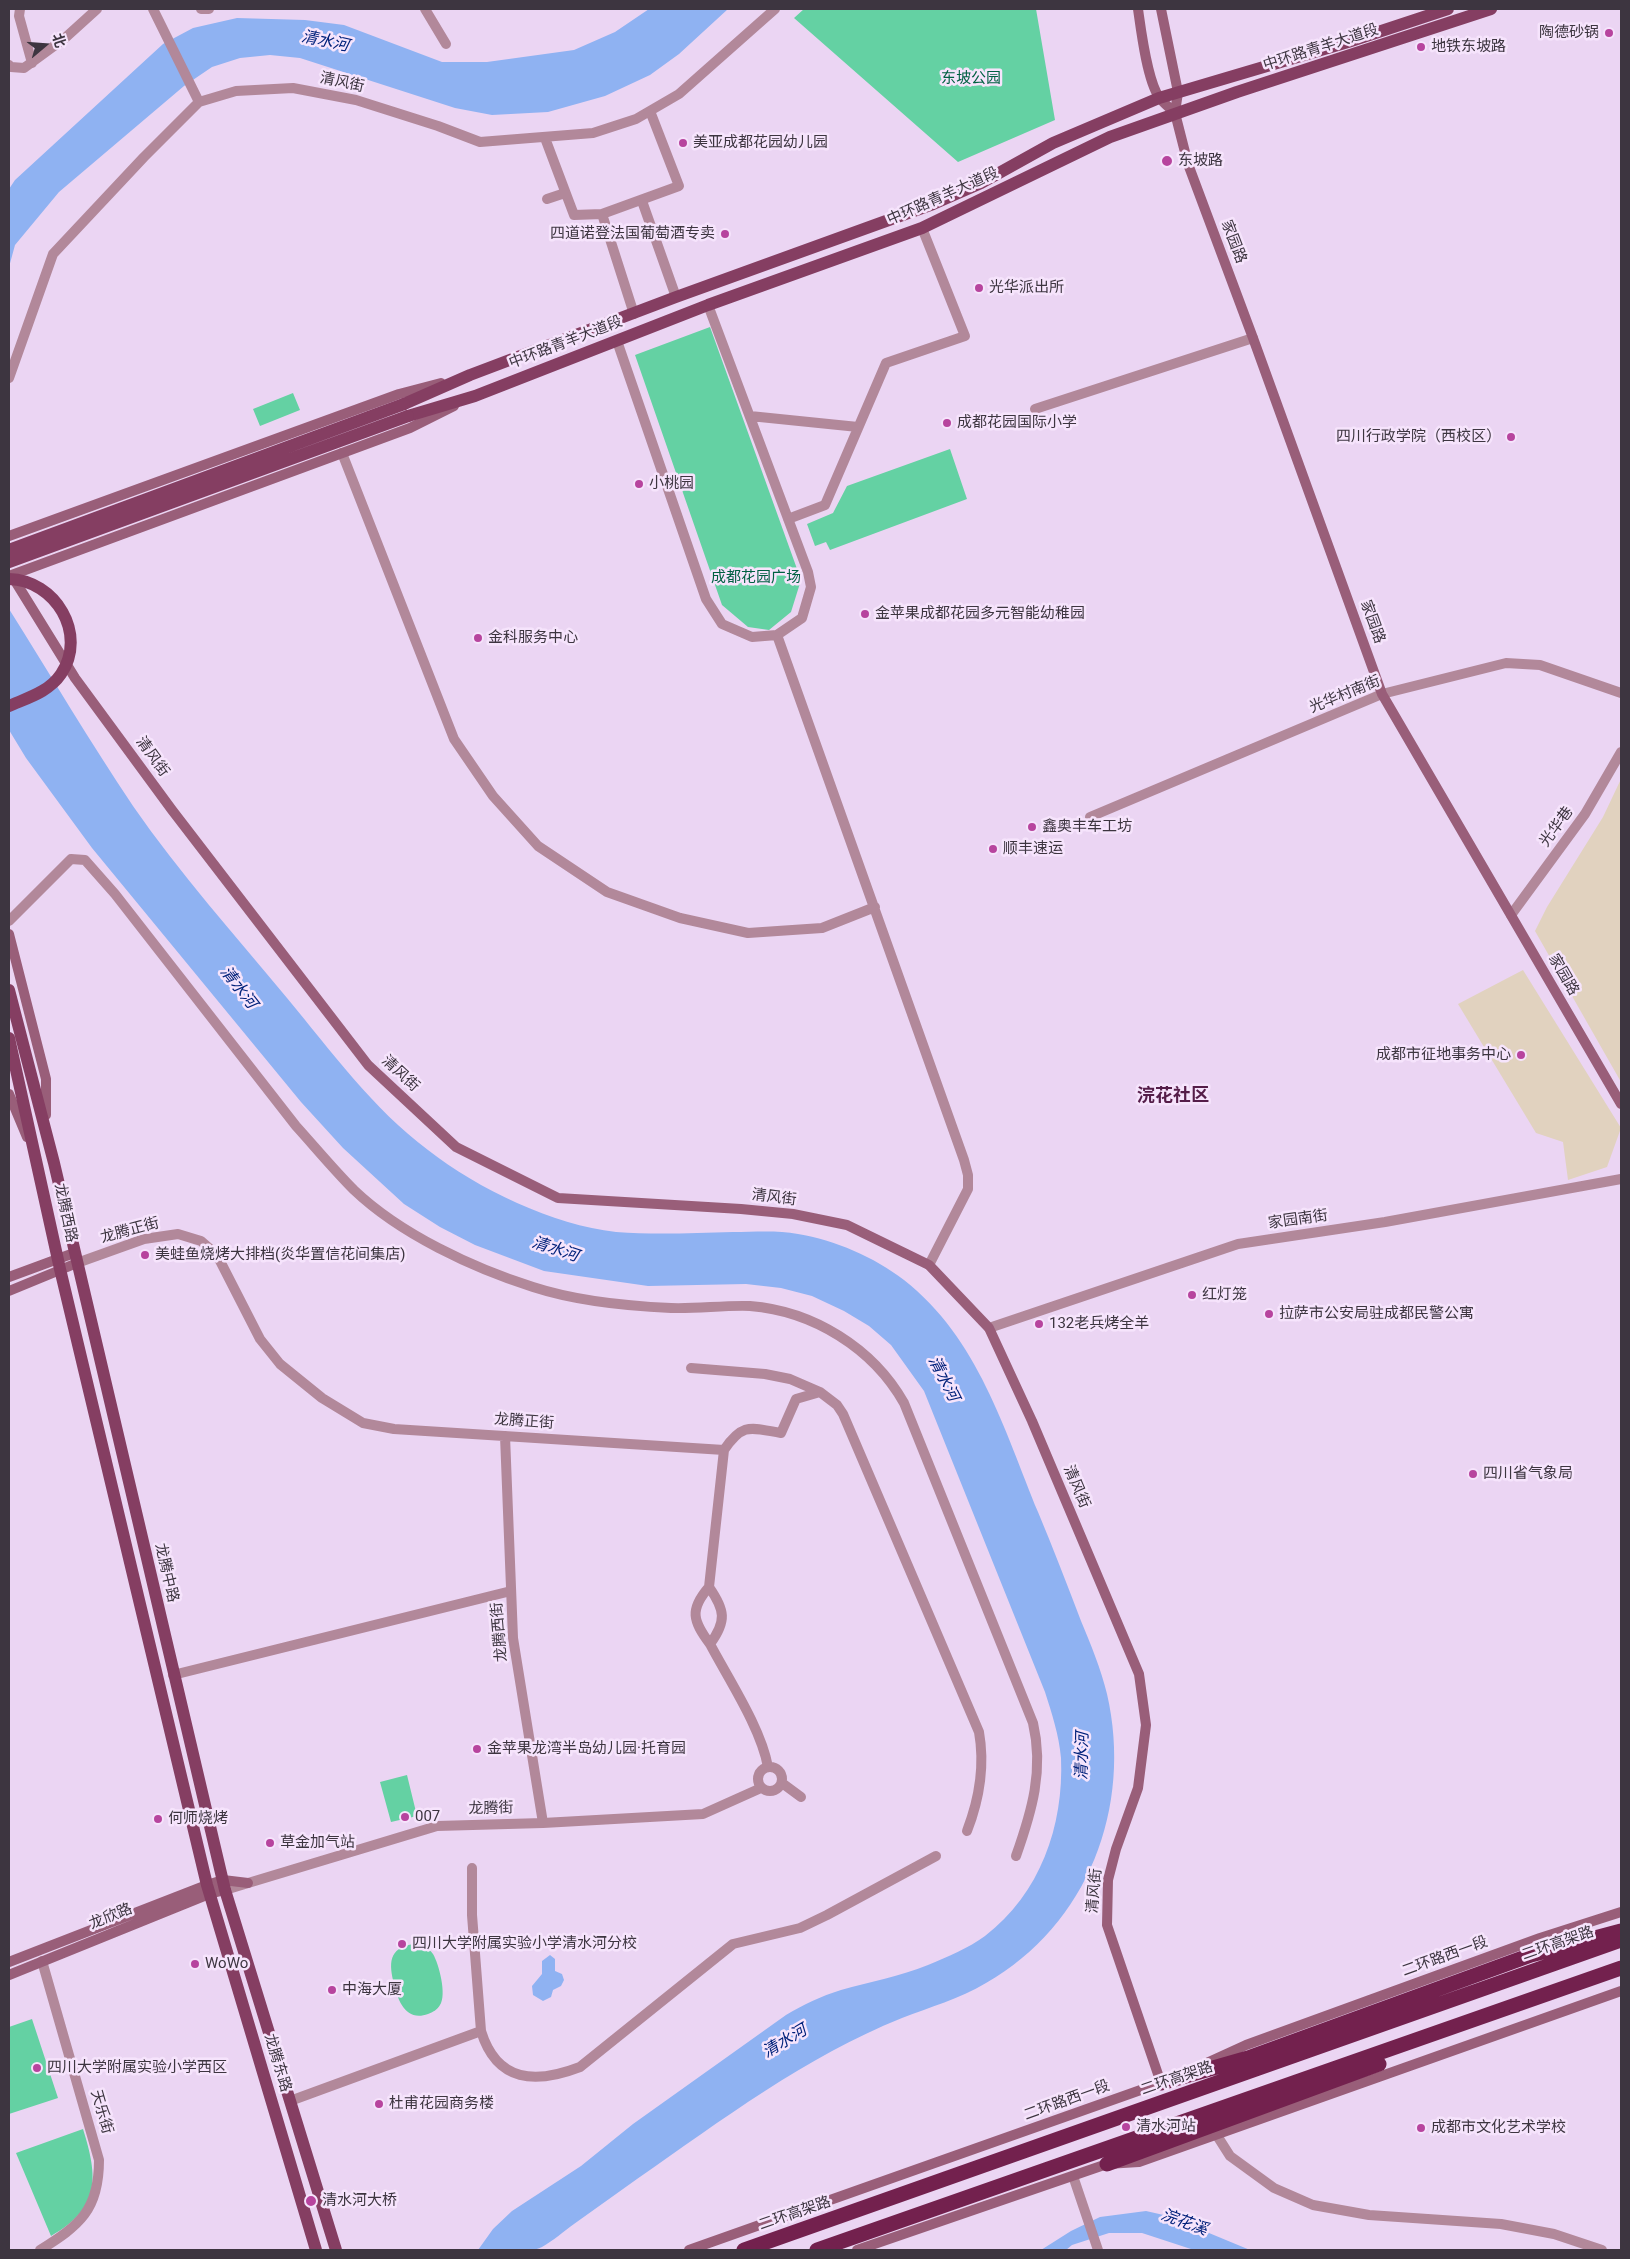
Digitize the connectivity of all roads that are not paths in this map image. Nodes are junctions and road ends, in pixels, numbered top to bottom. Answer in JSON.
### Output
{"nodes":[{"id":1,"x":20,"y":9,"type":"edge"},
{"id":2,"x":97,"y":9,"type":"edge"},
{"id":3,"x":153,"y":9,"type":"edge"},
{"id":4,"x":201,"y":9,"type":"edge"},
{"id":5,"x":209,"y":9,"type":"edge"},
{"id":6,"x":426,"y":9,"type":"edge"},
{"id":7,"x":775,"y":9,"type":"edge"},
{"id":8,"x":1138,"y":9,"type":"edge"},
{"id":9,"x":1161,"y":9,"type":"edge"},
{"id":10,"x":1448,"y":9,"type":"edge"},
{"id":11,"x":1491,"y":9,"type":"edge"},
{"id":12,"x":446,"y":44,"type":"dead end"},
{"id":13,"x":32,"y":63,"type":"junction"},
{"id":14,"x":9,"y":65,"type":"edge"},
{"id":15,"x":1178,"y":92,"type":"junction"},
{"id":16,"x":1159,"y":98,"type":"junction"},
{"id":17,"x":199,"y":102,"type":"junction"},
{"id":18,"x":650,"y":111,"type":"junction"},
{"id":19,"x":1175,"y":113,"type":"junction"},
{"id":20,"x":545,"y":138,"type":"junction"},
{"id":21,"x":565,"y":194,"type":"junction"},
{"id":22,"x":547,"y":199,"type":"dead end"},
{"id":23,"x":642,"y":201,"type":"junction"},
{"id":24,"x":602,"y":214,"type":"junction"},
{"id":25,"x":922,"y":228,"type":"junction"},
{"id":26,"x":676,"y":297,"type":"junction"},
{"id":27,"x":708,"y":305,"type":"junction"},
{"id":28,"x":634,"y":314,"type":"junction"},
{"id":29,"x":1253,"y":338,"type":"junction"},
{"id":30,"x":617,"y":340,"type":"junction"},
{"id":31,"x":470,"y":375,"type":"junction"},
{"id":32,"x":9,"y":378,"type":"edge"},
{"id":33,"x":475,"y":396,"type":"junction"},
{"id":34,"x":1035,"y":409,"type":"dead end"},
{"id":35,"x":406,"y":410,"type":"junction"},
{"id":36,"x":750,"y":416,"type":"junction"},
{"id":37,"x":858,"y":427,"type":"junction"},
{"id":38,"x":342,"y":453,"type":"junction"},
{"id":39,"x":788,"y":519,"type":"junction"},
{"id":40,"x":9,"y":536,"type":"edge"},
{"id":41,"x":9,"y":550,"type":"edge"},
{"id":42,"x":9,"y":562,"type":"edge"},
{"id":43,"x":10,"y":577,"type":"edge"},
{"id":44,"x":777,"y":635,"type":"junction"},
{"id":45,"x":1621,"y":693,"type":"edge"},
{"id":46,"x":1382,"y":694,"type":"junction"},
{"id":47,"x":9,"y":706,"type":"edge"},
{"id":48,"x":1621,"y":752,"type":"edge"},
{"id":49,"x":1090,"y":817,"type":"dead end"},
{"id":50,"x":874,"y":907,"type":"junction"},
{"id":51,"x":1511,"y":915,"type":"junction"},
{"id":52,"x":9,"y":921,"type":"edge"},
{"id":53,"x":9,"y":934,"type":"edge"},
{"id":54,"x":9,"y":990,"type":"edge"},
{"id":55,"x":9,"y":1038,"type":"edge"},
{"id":56,"x":9,"y":1094,"type":"edge"},
{"id":57,"x":1621,"y":1104,"type":"edge"},
{"id":58,"x":54,"y":1163,"type":"junction"},
{"id":59,"x":38,"y":1164,"type":"junction"},
{"id":60,"x":1621,"y":1179,"type":"edge"},
{"id":61,"x":75,"y":1258,"type":"junction"},
{"id":62,"x":59,"y":1264,"type":"junction"},
{"id":63,"x":929,"y":1265,"type":"junction"},
{"id":64,"x":9,"y":1277,"type":"edge"},
{"id":65,"x":9,"y":1291,"type":"edge"},
{"id":66,"x":988,"y":1328,"type":"junction"},
{"id":67,"x":691,"y":1368,"type":"dead end"},
{"id":68,"x":790,"y":1379,"type":"junction"},
{"id":69,"x":820,"y":1392,"type":"junction"},
{"id":70,"x":796,"y":1399,"type":"junction"},
{"id":71,"x":505,"y":1436,"type":"junction"},
{"id":72,"x":724,"y":1450,"type":"junction"},
{"id":73,"x":709,"y":1587,"type":"junction"},
{"id":74,"x":511,"y":1591,"type":"junction"},
{"id":75,"x":710,"y":1644,"type":"junction"},
{"id":76,"x":173,"y":1675,"type":"junction"},
{"id":77,"x":768,"y":1767,"type":"junction"},
{"id":78,"x":782,"y":1783,"type":"junction"},
{"id":79,"x":761,"y":1788,"type":"junction"},
{"id":80,"x":801,"y":1797,"type":"dead end"},
{"id":81,"x":543,"y":1823,"type":"junction"},
{"id":82,"x":967,"y":1831,"type":"dead end"},
{"id":83,"x":936,"y":1856,"type":"dead end"},
{"id":84,"x":1016,"y":1856,"type":"dead end"},
{"id":85,"x":472,"y":1868,"type":"dead end"},
{"id":86,"x":224,"y":1885,"type":"junction"},
{"id":87,"x":208,"y":1889,"type":"junction"},
{"id":88,"x":1621,"y":1912,"type":"edge"},
{"id":89,"x":1621,"y":1931,"type":"edge"},
{"id":90,"x":1621,"y":1940,"type":"edge"},
{"id":91,"x":42,"y":1961,"type":"junction"},
{"id":92,"x":9,"y":1962,"type":"edge"},
{"id":93,"x":1621,"y":1968,"type":"edge"},
{"id":94,"x":1621,"y":1972,"type":"edge"},
{"id":95,"x":9,"y":1974,"type":"edge"},
{"id":96,"x":1621,"y":1990,"type":"edge"},
{"id":97,"x":481,"y":2032,"type":"junction"},
{"id":98,"x":1161,"y":2083,"type":"junction"},
{"id":99,"x":290,"y":2101,"type":"junction"},
{"id":100,"x":1216,"y":2134,"type":"junction"},
{"id":101,"x":1107,"y":2164,"type":"junction"},
{"id":102,"x":1073,"y":2176,"type":"junction"},
{"id":103,"x":1098,"y":2248,"type":"edge"},
{"id":104,"x":40,"y":2250,"type":"edge"},
{"id":105,"x":316,"y":2250,"type":"edge"},
{"id":106,"x":336,"y":2250,"type":"edge"},
{"id":107,"x":689,"y":2250,"type":"edge"},
{"id":108,"x":744,"y":2250,"type":"edge"},
{"id":109,"x":817,"y":2250,"type":"edge"},
{"id":110,"x":857,"y":2250,"type":"edge"},
{"id":111,"x":1602,"y":2250,"type":"edge"}],
"edges":[{"from":1,"to":13,"type":"street"},
{"from":2,"to":13,"type":"street"},
{"from":3,"to":17,"type":"street"},
{"from":4,"to":5,"type":"street"},
{"from":6,"to":12,"type":"street"},
{"from":7,"to":18,"type":"street","name":"清风街"},
{"from":8,"to":16,"type":"street"},
{"from":9,"to":15,"type":"street"},
{"from":10,"to":15,"type":"main road","name":"中环路青羊大道段"},
{"from":11,"to":19,"type":"main road","name":"中环路青羊大道段"},
{"from":13,"to":14,"type":"street"},
{"from":15,"to":16,"type":"main road","name":"中环路青羊大道段"},
{"from":15,"to":19,"type":"street"},
{"from":16,"to":19,"type":"street"},
{"from":16,"to":26,"type":"main road","name":"中环路青羊大道段"},
{"from":17,"to":20,"type":"street","name":"清风街"},
{"from":17,"to":32,"type":"street","name":"清风街"},
{"from":18,"to":20,"type":"street","name":"清风街"},
{"from":18,"to":23,"type":"street"},
{"from":19,"to":25,"type":"main road","name":"中环路青羊大道段"},
{"from":19,"to":29,"type":"street","name":"家园路"},
{"from":20,"to":21,"type":"street"},
{"from":21,"to":22,"type":"street"},
{"from":21,"to":24,"type":"street"},
{"from":23,"to":24,"type":"street"},
{"from":23,"to":26,"type":"street"},
{"from":24,"to":28,"type":"street"},
{"from":25,"to":27,"type":"main road","name":"中环路青羊大道段"},
{"from":25,"to":37,"type":"street"},
{"from":26,"to":28,"type":"main road","name":"中环路青羊大道段"},
{"from":27,"to":30,"type":"main road","name":"中环路青羊大道段"},
{"from":27,"to":36,"type":"street"},
{"from":28,"to":31,"type":"main road","name":"中环路青羊大道段"},
{"from":29,"to":34,"type":"street"},
{"from":29,"to":46,"type":"street","name":"家园路"},
{"from":30,"to":33,"type":"main road","name":"中环路青羊大道段"},
{"from":30,"to":44,"type":"street"},
{"from":31,"to":35,"type":"main road","name":"中环路青羊大道段"},
{"from":31,"to":40,"type":"street"},
{"from":33,"to":35,"type":"main road","name":"中环路青羊大道段"},
{"from":33,"to":38,"type":"street"},
{"from":35,"to":41,"type":"main road","bridge":true},
{"from":35,"to":42,"type":"main road","bridge":true},
{"from":36,"to":37,"type":"street"},
{"from":36,"to":39,"type":"street"},
{"from":37,"to":39,"type":"street"},
{"from":38,"to":43,"type":"street"},
{"from":38,"to":50,"type":"street"},
{"from":39,"to":44,"type":"street"},
{"from":43,"to":47,"type":"main road","bridge":true},
{"from":43,"to":63,"type":"street","name":"清风街"},
{"from":44,"to":50,"type":"street"},
{"from":45,"to":46,"type":"street","name":"光华村南街"},
{"from":46,"to":49,"type":"street","name":"光华村南街"},
{"from":46,"to":51,"type":"street","name":"家园路"},
{"from":48,"to":51,"type":"street","name":"光华巷"},
{"from":50,"to":63,"type":"street"},
{"from":51,"to":57,"type":"street","name":"家园路"},
{"from":52,"to":84,"type":"street"},
{"from":53,"to":58,"type":"street"},
{"from":54,"to":58,"type":"main road","name":"龙腾西路"},
{"from":55,"to":59,"type":"main road","name":"龙腾西路"},
{"from":56,"to":59,"type":"street"},
{"from":58,"to":61,"type":"main road","name":"龙腾西路"},
{"from":59,"to":62,"type":"main road","name":"龙腾西路"},
{"from":60,"to":66,"type":"street","name":"家园南街"},
{"from":61,"to":62,"type":"street"},
{"from":61,"to":71,"type":"street","name":"龙腾正街"},
{"from":61,"to":76,"type":"main road","name":"龙腾中路"},
{"from":62,"to":64,"type":"street"},
{"from":62,"to":65,"type":"street"},
{"from":62,"to":87,"type":"main road"},
{"from":63,"to":66,"type":"street","name":"清风街"},
{"from":66,"to":98,"type":"street","name":"清风街"},
{"from":67,"to":68,"type":"street"},
{"from":68,"to":69,"type":"street"},
{"from":68,"to":70,"type":"street"},
{"from":69,"to":70,"type":"street"},
{"from":69,"to":82,"type":"street"},
{"from":70,"to":72,"type":"street"},
{"from":71,"to":72,"type":"street","name":"龙腾正街"},
{"from":71,"to":74,"type":"street","name":"龙腾西街"},
{"from":72,"to":73,"type":"street"},
{"from":73,"to":75,"type":"street"},
{"from":73,"to":75,"type":"street"},
{"from":74,"to":76,"type":"street"},
{"from":74,"to":81,"type":"street","name":"龙腾西街"},
{"from":75,"to":77,"type":"street"},
{"from":76,"to":86,"type":"main road","name":"龙腾中路"},
{"from":77,"to":78,"type":"street"},
{"from":77,"to":79,"type":"street"},
{"from":78,"to":79,"type":"street"},
{"from":78,"to":80,"type":"street"},
{"from":79,"to":81,"type":"street","name":"龙腾街"},
{"from":81,"to":86,"type":"street","name":"龙腾街"},
{"from":83,"to":97,"type":"street"},
{"from":85,"to":97,"type":"street"},
{"from":86,"to":87,"type":"street","name":"龙欣路"},
{"from":86,"to":99,"type":"main road","name":"龙腾东路"},
{"from":87,"to":91,"type":"street","name":"龙欣路"},
{"from":87,"to":92,"type":"street"},
{"from":87,"to":105,"type":"main road","name":"龙腾东路"},
{"from":88,"to":98,"type":"street","name":"二环路西一段"},
{"from":89,"to":98,"type":"highway"},
{"from":90,"to":108,"type":"highway","name":"二环高架路"},
{"from":91,"to":95,"type":"street","name":"龙欣路"},
{"from":91,"to":104,"type":"street","name":"天乐街"},
{"from":93,"to":109,"type":"highway"},
{"from":94,"to":101,"type":"highway"},
{"from":96,"to":100,"type":"street"},
{"from":97,"to":99,"type":"street"},
{"from":98,"to":107,"type":"street","name":"二环路西一段"},
{"from":99,"to":106,"type":"main road","name":"龙腾东路"},
{"from":100,"to":101,"type":"street"},
{"from":100,"to":111,"type":"street"},
{"from":101,"to":102,"type":"street"},
{"from":102,"to":103,"type":"street"},
{"from":102,"to":110,"type":"street"}]}
